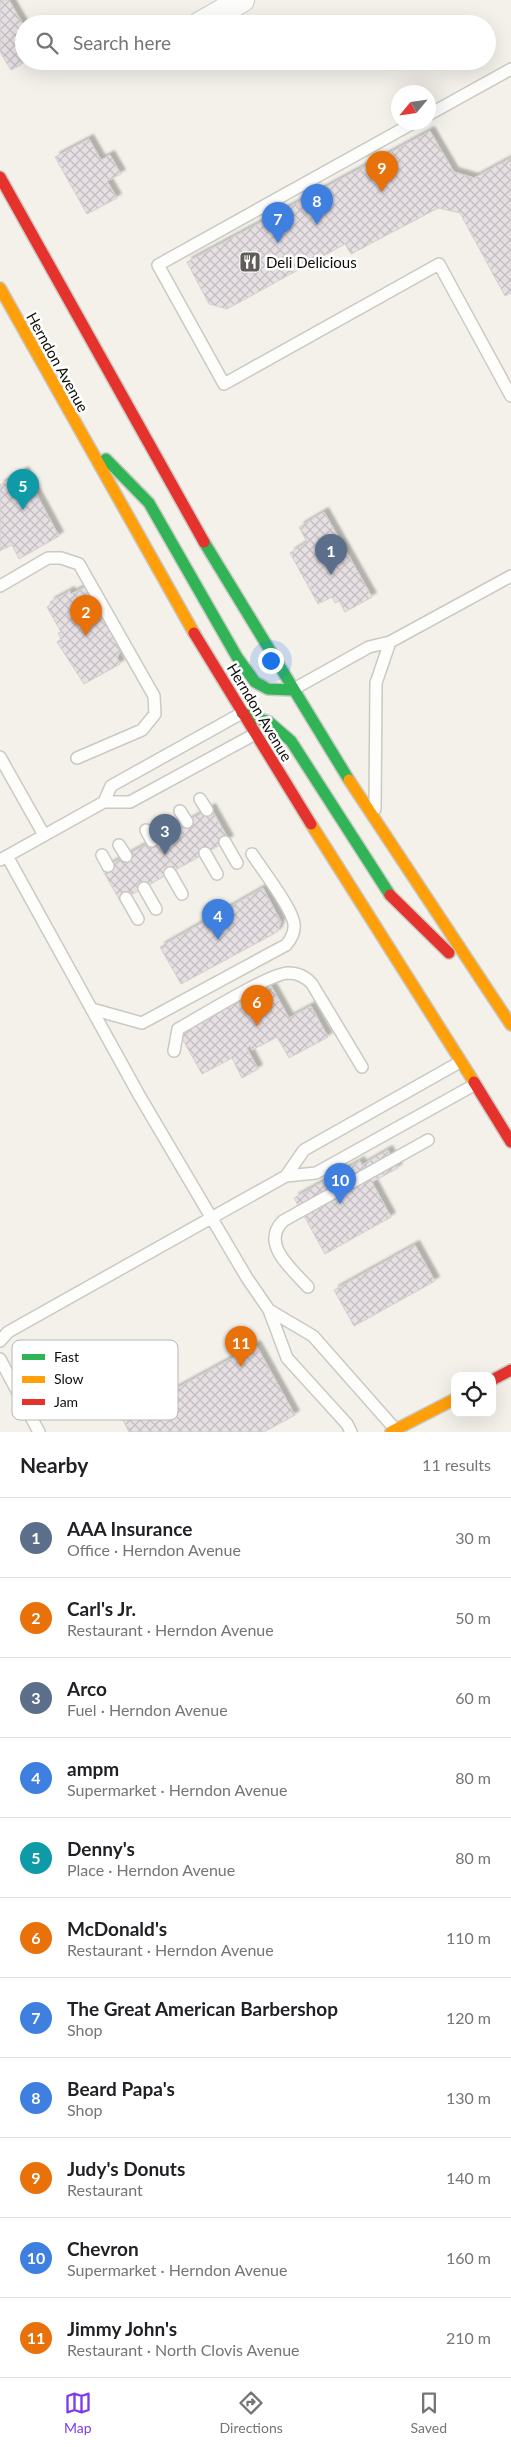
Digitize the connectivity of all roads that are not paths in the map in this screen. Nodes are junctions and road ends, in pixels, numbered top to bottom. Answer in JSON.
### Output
{"nodes":[{"id":1,"x":242,"y":0,"type":"edge"},
{"id":2,"x":216,"y":15,"type":"edge"},
{"id":3,"x":511,"y":69,"type":"edge"},
{"id":4,"x":436,"y":111,"type":"edge"},
{"id":5,"x":400,"y":130,"type":"edge"},
{"id":6,"x":0,"y":177,"type":"edge"},
{"id":7,"x":0,"y":193,"type":"edge"},
{"id":8,"x":23,"y":218,"type":"junction"},
{"id":9,"x":0,"y":288,"type":"edge"},
{"id":10,"x":511,"y":396,"type":"edge"},
{"id":11,"x":79,"y":430,"type":"junction"},
{"id":12,"x":511,"y":576,"type":"edge"},
{"id":13,"x":0,"y":586,"type":"edge"},
{"id":14,"x":390,"y":642,"type":"junction"},
{"id":15,"x":292,"y":690,"type":"junction"},
{"id":16,"x":242,"y":712,"type":"junction"},
{"id":17,"x":255,"y":734,"type":"junction"},
{"id":18,"x":0,"y":757,"type":"edge"},
{"id":19,"x":77,"y":758,"type":"dead end"},
{"id":20,"x":200,"y":799,"type":"dead end"},
{"id":21,"x":104,"y":802,"type":"junction"},
{"id":22,"x":207,"y":810,"type":"dead end"},
{"id":23,"x":180,"y":811,"type":"dead end"},
{"id":24,"x":375,"y":820,"type":"junction"},
{"id":25,"x":187,"y":822,"type":"dead end"},
{"id":26,"x":146,"y":830,"type":"dead end"},
{"id":27,"x":44,"y":835,"type":"junction"},
{"id":28,"x":152,"y":841,"type":"dead end"},
{"id":29,"x":224,"y":842,"type":"dead end"},
{"id":30,"x":119,"y":845,"type":"dead end"},
{"id":31,"x":205,"y":853,"type":"dead end"},
{"id":32,"x":252,"y":854,"type":"dead end"},
{"id":33,"x":102,"y":855,"type":"dead end"},
{"id":34,"x":126,"y":856,"type":"dead end"},
{"id":35,"x":4,"y":858,"type":"edge"},
{"id":36,"x":236,"y":863,"type":"dead end"},
{"id":37,"x":108,"y":866,"type":"dead end"},
{"id":38,"x":170,"y":873,"type":"dead end"},
{"id":39,"x":217,"y":874,"type":"dead end"},
{"id":40,"x":144,"y":888,"type":"dead end"},
{"id":41,"x":182,"y":894,"type":"dead end"},
{"id":42,"x":126,"y":898,"type":"dead end"},
{"id":43,"x":156,"y":909,"type":"dead end"},
{"id":44,"x":138,"y":919,"type":"dead end"},
{"id":45,"x":491,"y":994,"type":"junction"},
{"id":46,"x":92,"y":1009,"type":"junction"},
{"id":47,"x":511,"y":1025,"type":"edge"},
{"id":48,"x":174,"y":1051,"type":"dead end"},
{"id":49,"x":460,"y":1062,"type":"junction"},
{"id":50,"x":362,"y":1066,"type":"dead end"},
{"id":51,"x":474,"y":1085,"type":"junction"},
{"id":52,"x":428,"y":1140,"type":"dead end"},
{"id":53,"x":511,"y":1142,"type":"edge"},
{"id":54,"x":286,"y":1176,"type":"junction"},
{"id":55,"x":212,"y":1218,"type":"junction"},
{"id":56,"x":308,"y":1287,"type":"dead end"},
{"id":57,"x":268,"y":1310,"type":"junction"},
{"id":58,"x":0,"y":1341,"type":"edge"},
{"id":59,"x":0,"y":1359,"type":"edge"},
{"id":60,"x":511,"y":1370,"type":"edge"},
{"id":61,"x":496,"y":1378,"type":"edge"},
{"id":62,"x":12,"y":1381,"type":"edge"},
{"id":63,"x":451,"y":1401,"type":"edge"},
{"id":64,"x":33,"y":1420,"type":"edge"},
{"id":65,"x":394,"y":1431,"type":"edge"},
{"id":66,"x":40,"y":1432,"type":"edge"},
{"id":67,"x":351,"y":1432,"type":"edge"}],
"edges":[{"from":1,"to":2,"type":"street"},
{"from":3,"to":4,"type":"lane"},
{"from":5,"to":10,"type":"lane"},
{"from":6,"to":8,"type":"main road"},
{"from":7,"to":8,"type":"main road"},
{"from":8,"to":15,"type":"main road"},
{"from":9,"to":11,"type":"main road","name":"Herndon Avenue"},
{"from":11,"to":15,"type":"main road"},
{"from":11,"to":16,"type":"main road","name":"Herndon Avenue"},
{"from":12,"to":14,"type":"lane"},
{"from":13,"to":19,"type":"lane"},
{"from":14,"to":15,"type":"lane"},
{"from":14,"to":24,"type":"lane"},
{"from":15,"to":24,"type":"main road"},
{"from":16,"to":17,"type":"main road","name":"Herndon Avenue"},
{"from":16,"to":21,"type":"lane"},
{"from":16,"to":45,"type":"main road"},
{"from":17,"to":21,"type":"lane"},
{"from":17,"to":49,"type":"main road","name":"Herndon Avenue"},
{"from":18,"to":27,"type":"lane"},
{"from":20,"to":22,"type":"lane"},
{"from":21,"to":27,"type":"lane"},
{"from":23,"to":25,"type":"lane"},
{"from":24,"to":45,"type":"main road"},
{"from":26,"to":28,"type":"lane"},
{"from":27,"to":35,"type":"lane"},
{"from":29,"to":36,"type":"lane"},
{"from":30,"to":34,"type":"lane"},
{"from":31,"to":39,"type":"lane"},
{"from":32,"to":46,"type":"lane"},
{"from":33,"to":37,"type":"lane"},
{"from":35,"to":46,"type":"lane"},
{"from":38,"to":41,"type":"lane"},
{"from":40,"to":43,"type":"lane"},
{"from":42,"to":44,"type":"lane"},
{"from":45,"to":47,"type":"main road"},
{"from":46,"to":55,"type":"lane"},
{"from":48,"to":50,"type":"lane"},
{"from":49,"to":51,"type":"main road","name":"Herndon Avenue"},
{"from":49,"to":54,"type":"lane"},
{"from":51,"to":53,"type":"main road","name":"Herndon Avenue"},
{"from":51,"to":54,"type":"lane"},
{"from":52,"to":56,"type":"lane"},
{"from":54,"to":55,"type":"lane"},
{"from":55,"to":57,"type":"lane"},
{"from":55,"to":58,"type":"lane"},
{"from":57,"to":65,"type":"lane"},
{"from":57,"to":67,"type":"lane"},
{"from":59,"to":62,"type":"lane"},
{"from":60,"to":61,"type":"main road"},
{"from":63,"to":65,"type":"main road"},
{"from":64,"to":66,"type":"lane"}]}
